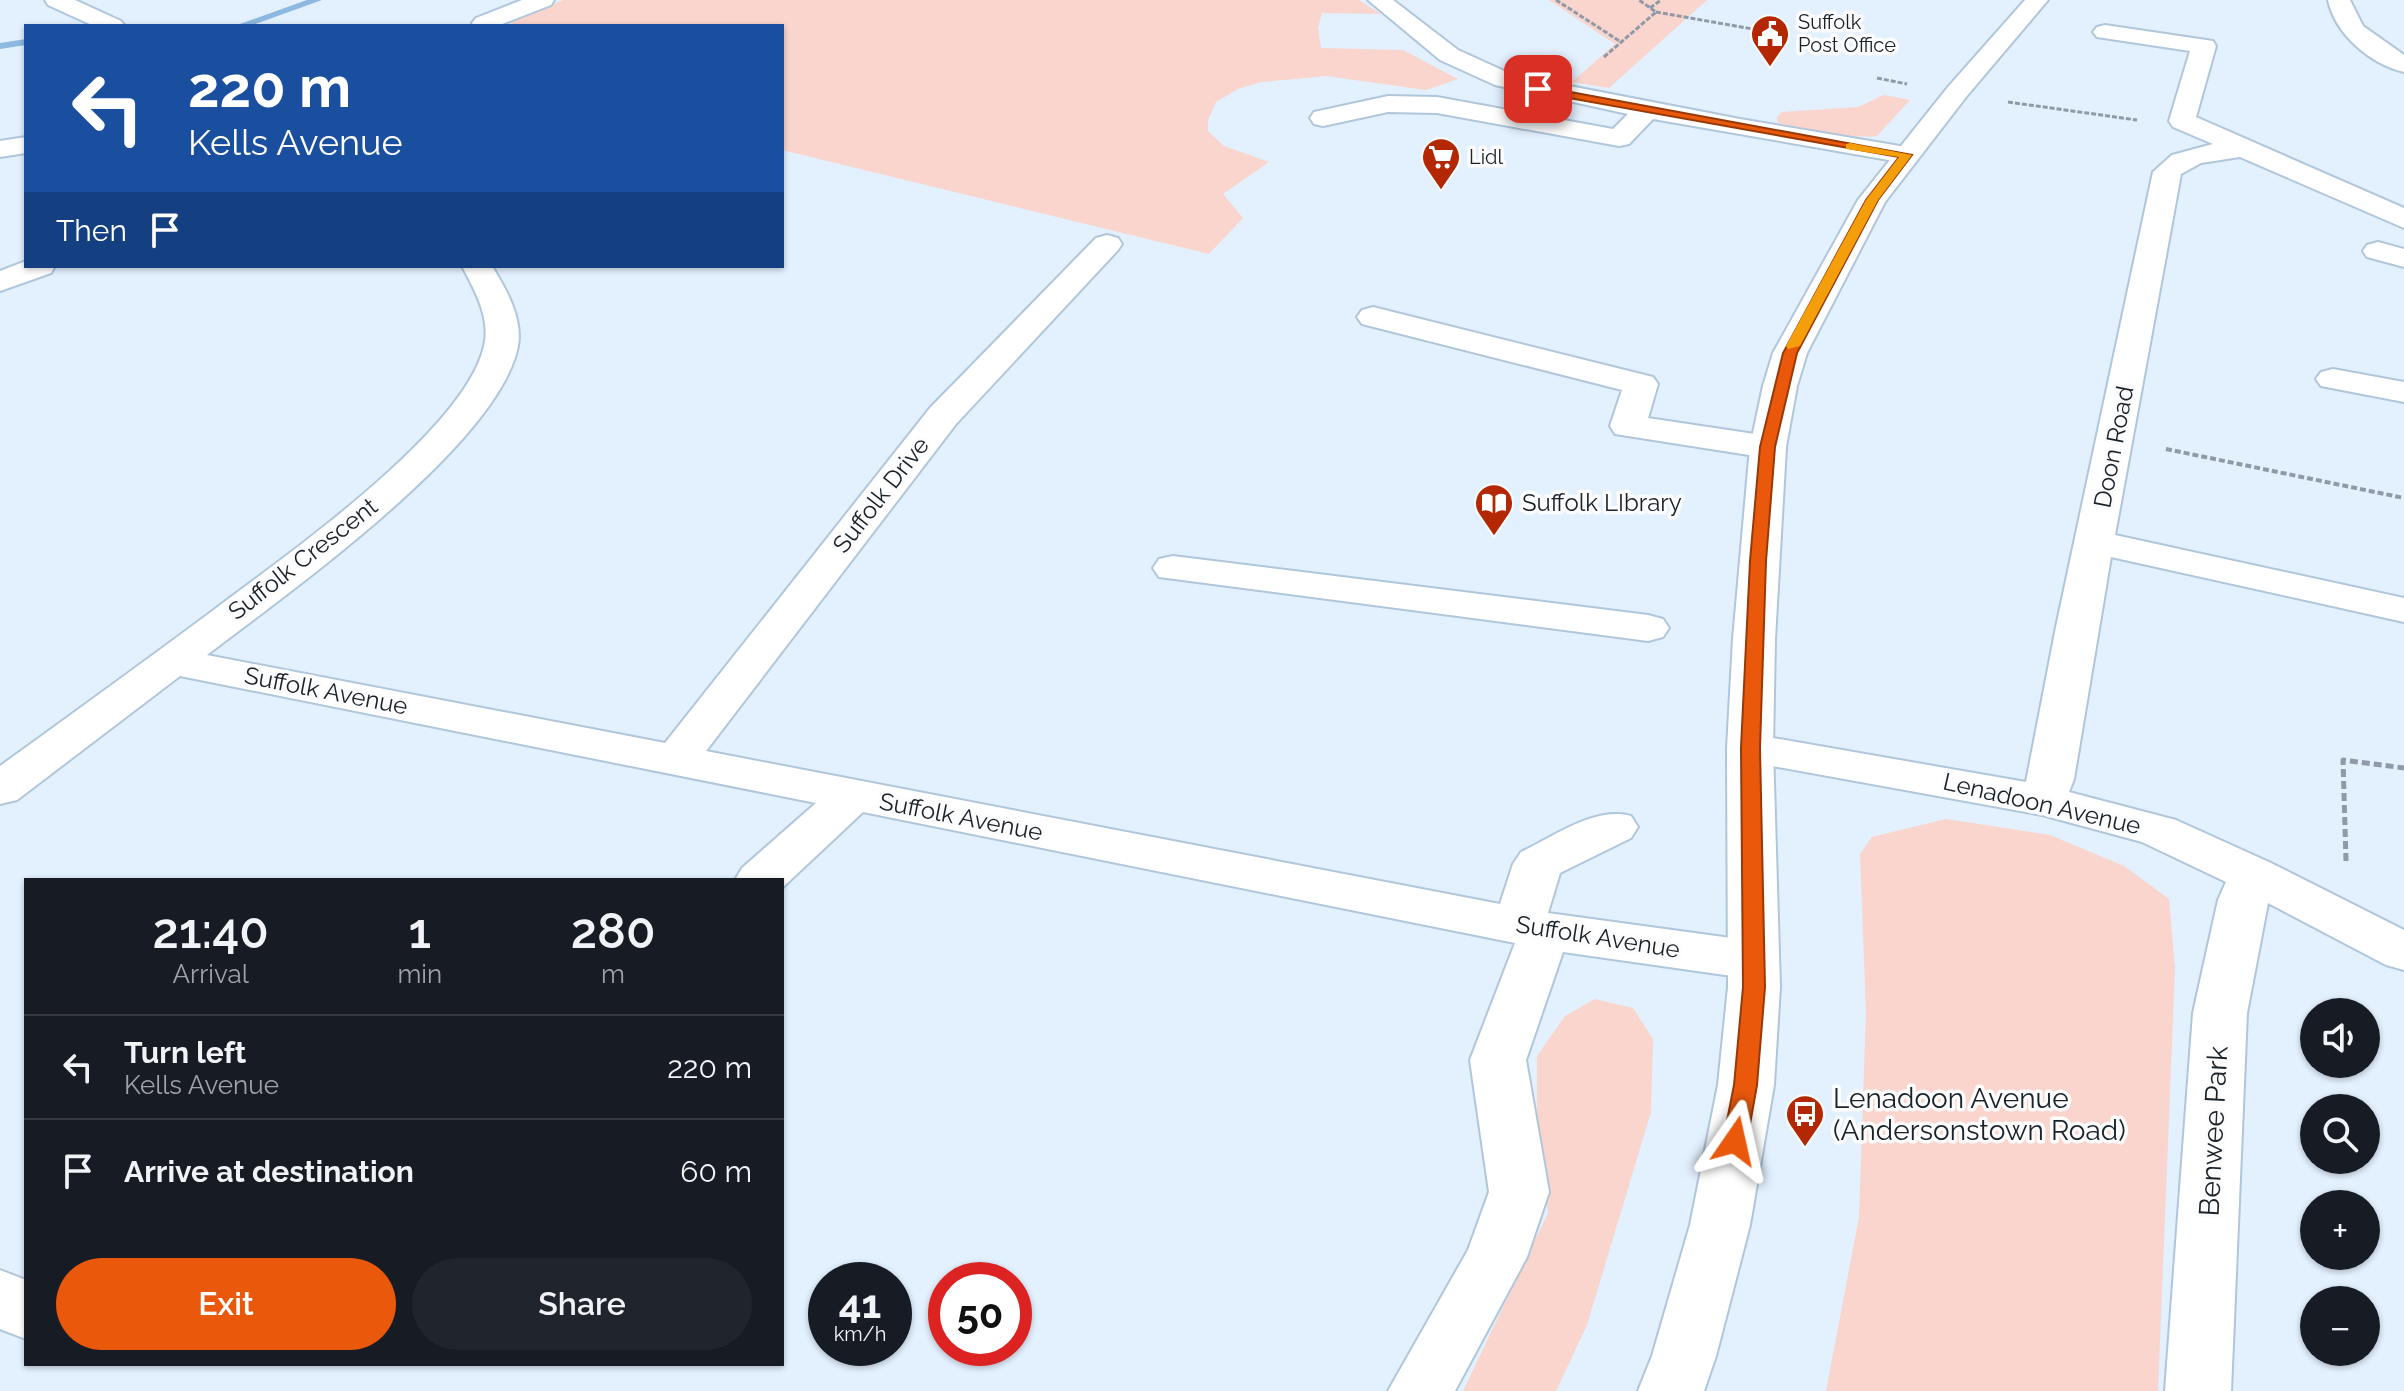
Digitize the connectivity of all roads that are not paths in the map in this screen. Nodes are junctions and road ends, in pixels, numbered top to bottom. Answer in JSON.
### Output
{"nodes":[{"id":1,"x":56,"y":0,"type":"edge"},
{"id":2,"x":543,"y":0,"type":"edge"},
{"id":3,"x":1379,"y":0,"type":"edge"},
{"id":4,"x":2037,"y":0,"type":"edge"},
{"id":5,"x":2339,"y":0,"type":"edge"},
{"id":6,"x":484,"y":23,"type":"dead end"},
{"id":7,"x":109,"y":24,"type":"edge"},
{"id":8,"x":1408,"y":25,"type":"junction"},
{"id":9,"x":1371,"y":26,"type":"dead end"},
{"id":10,"x":2105,"y":32,"type":"dead end"},
{"id":11,"x":2404,"y":65,"type":"edge"},
{"id":12,"x":1647,"y":110,"type":"junction"},
{"id":13,"x":1323,"y":118,"type":"dead end"},
{"id":14,"x":24,"y":145,"type":"edge"},
{"id":15,"x":2242,"y":148,"type":"junction"},
{"id":16,"x":0,"y":149,"type":"edge"},
{"id":17,"x":1906,"y":155,"type":"junction"},
{"id":18,"x":2404,"y":219,"type":"edge"},
{"id":19,"x":1107,"y":244,"type":"dead end"},
{"id":20,"x":35,"y":268,"type":"edge"},
{"id":21,"x":478,"y":268,"type":"edge"},
{"id":22,"x":0,"y":282,"type":"edge"},
{"id":23,"x":1373,"y":317,"type":"dead end"},
{"id":24,"x":2333,"y":379,"type":"dead end"},
{"id":25,"x":2404,"y":392,"type":"edge"},
{"id":26,"x":1768,"y":447,"type":"junction"},
{"id":27,"x":2095,"y":542,"type":"junction"},
{"id":28,"x":1173,"y":568,"type":"dead end"},
{"id":29,"x":2404,"y":610,"type":"edge"},
{"id":30,"x":1648,"y":628,"type":"dead end"},
{"id":31,"x":172,"y":661,"type":"junction"},
{"id":32,"x":1750,"y":748,"type":"junction"},
{"id":33,"x":674,"y":762,"type":"junction"},
{"id":34,"x":0,"y":789,"type":"edge"},
{"id":35,"x":851,"y":797,"type":"junction"},
{"id":36,"x":2042,"y":800,"type":"junction"},
{"id":37,"x":1614,"y":827,"type":"dead end"},
{"id":38,"x":2254,"y":875,"type":"junction"},
{"id":39,"x":762,"y":878,"type":"edge"},
{"id":40,"x":1532,"y":928,"type":"junction"},
{"id":41,"x":2404,"y":952,"type":"edge"},
{"id":42,"x":1753,"y":960,"type":"junction"},
{"id":43,"x":0,"y":1297,"type":"edge"},
{"id":44,"x":24,"y":1311,"type":"edge"},
{"id":45,"x":1421,"y":1391,"type":"edge"},
{"id":46,"x":1671,"y":1391,"type":"edge"},
{"id":47,"x":2198,"y":1391,"type":"edge"}],
"edges":[{"from":1,"to":7,"type":"street"},
{"from":2,"to":6,"type":"street"},
{"from":3,"to":8,"type":"street"},
{"from":4,"to":17,"type":"street"},
{"from":5,"to":11,"type":"street"},
{"from":8,"to":9,"type":"street"},
{"from":8,"to":12,"type":"street"},
{"from":10,"to":15,"type":"street"},
{"from":12,"to":13,"type":"street"},
{"from":12,"to":17,"type":"street"},
{"from":14,"to":16,"type":"street"},
{"from":15,"to":18,"type":"street"},
{"from":15,"to":27,"type":"street","name":"Doon Road"},
{"from":17,"to":26,"type":"street"},
{"from":19,"to":33,"type":"street","name":"Suffolk Drive"},
{"from":20,"to":22,"type":"street"},
{"from":21,"to":31,"type":"street","name":"Suffolk Crescent"},
{"from":23,"to":26,"type":"street"},
{"from":24,"to":25,"type":"street"},
{"from":26,"to":32,"type":"street"},
{"from":27,"to":29,"type":"street"},
{"from":27,"to":36,"type":"street","name":"Doon Road"},
{"from":28,"to":30,"type":"street"},
{"from":31,"to":33,"type":"street","name":"Suffolk Avenue"},
{"from":31,"to":34,"type":"street","name":"Suffolk Crescent"},
{"from":32,"to":36,"type":"street","name":"Lenadoon Avenue"},
{"from":32,"to":42,"type":"street"},
{"from":33,"to":35,"type":"street","name":"Suffolk Avenue"},
{"from":35,"to":39,"type":"street"},
{"from":35,"to":40,"type":"street","name":"Suffolk Avenue"},
{"from":36,"to":38,"type":"street","name":"Lenadoon Avenue"},
{"from":37,"to":40,"type":"street"},
{"from":38,"to":41,"type":"street","name":"Lenadoon Avenue"},
{"from":38,"to":47,"type":"street","name":"Benwee Park"},
{"from":40,"to":42,"type":"street","name":"Suffolk Avenue"},
{"from":40,"to":45,"type":"street"},
{"from":42,"to":46,"type":"street"},
{"from":43,"to":44,"type":"street"}]}
